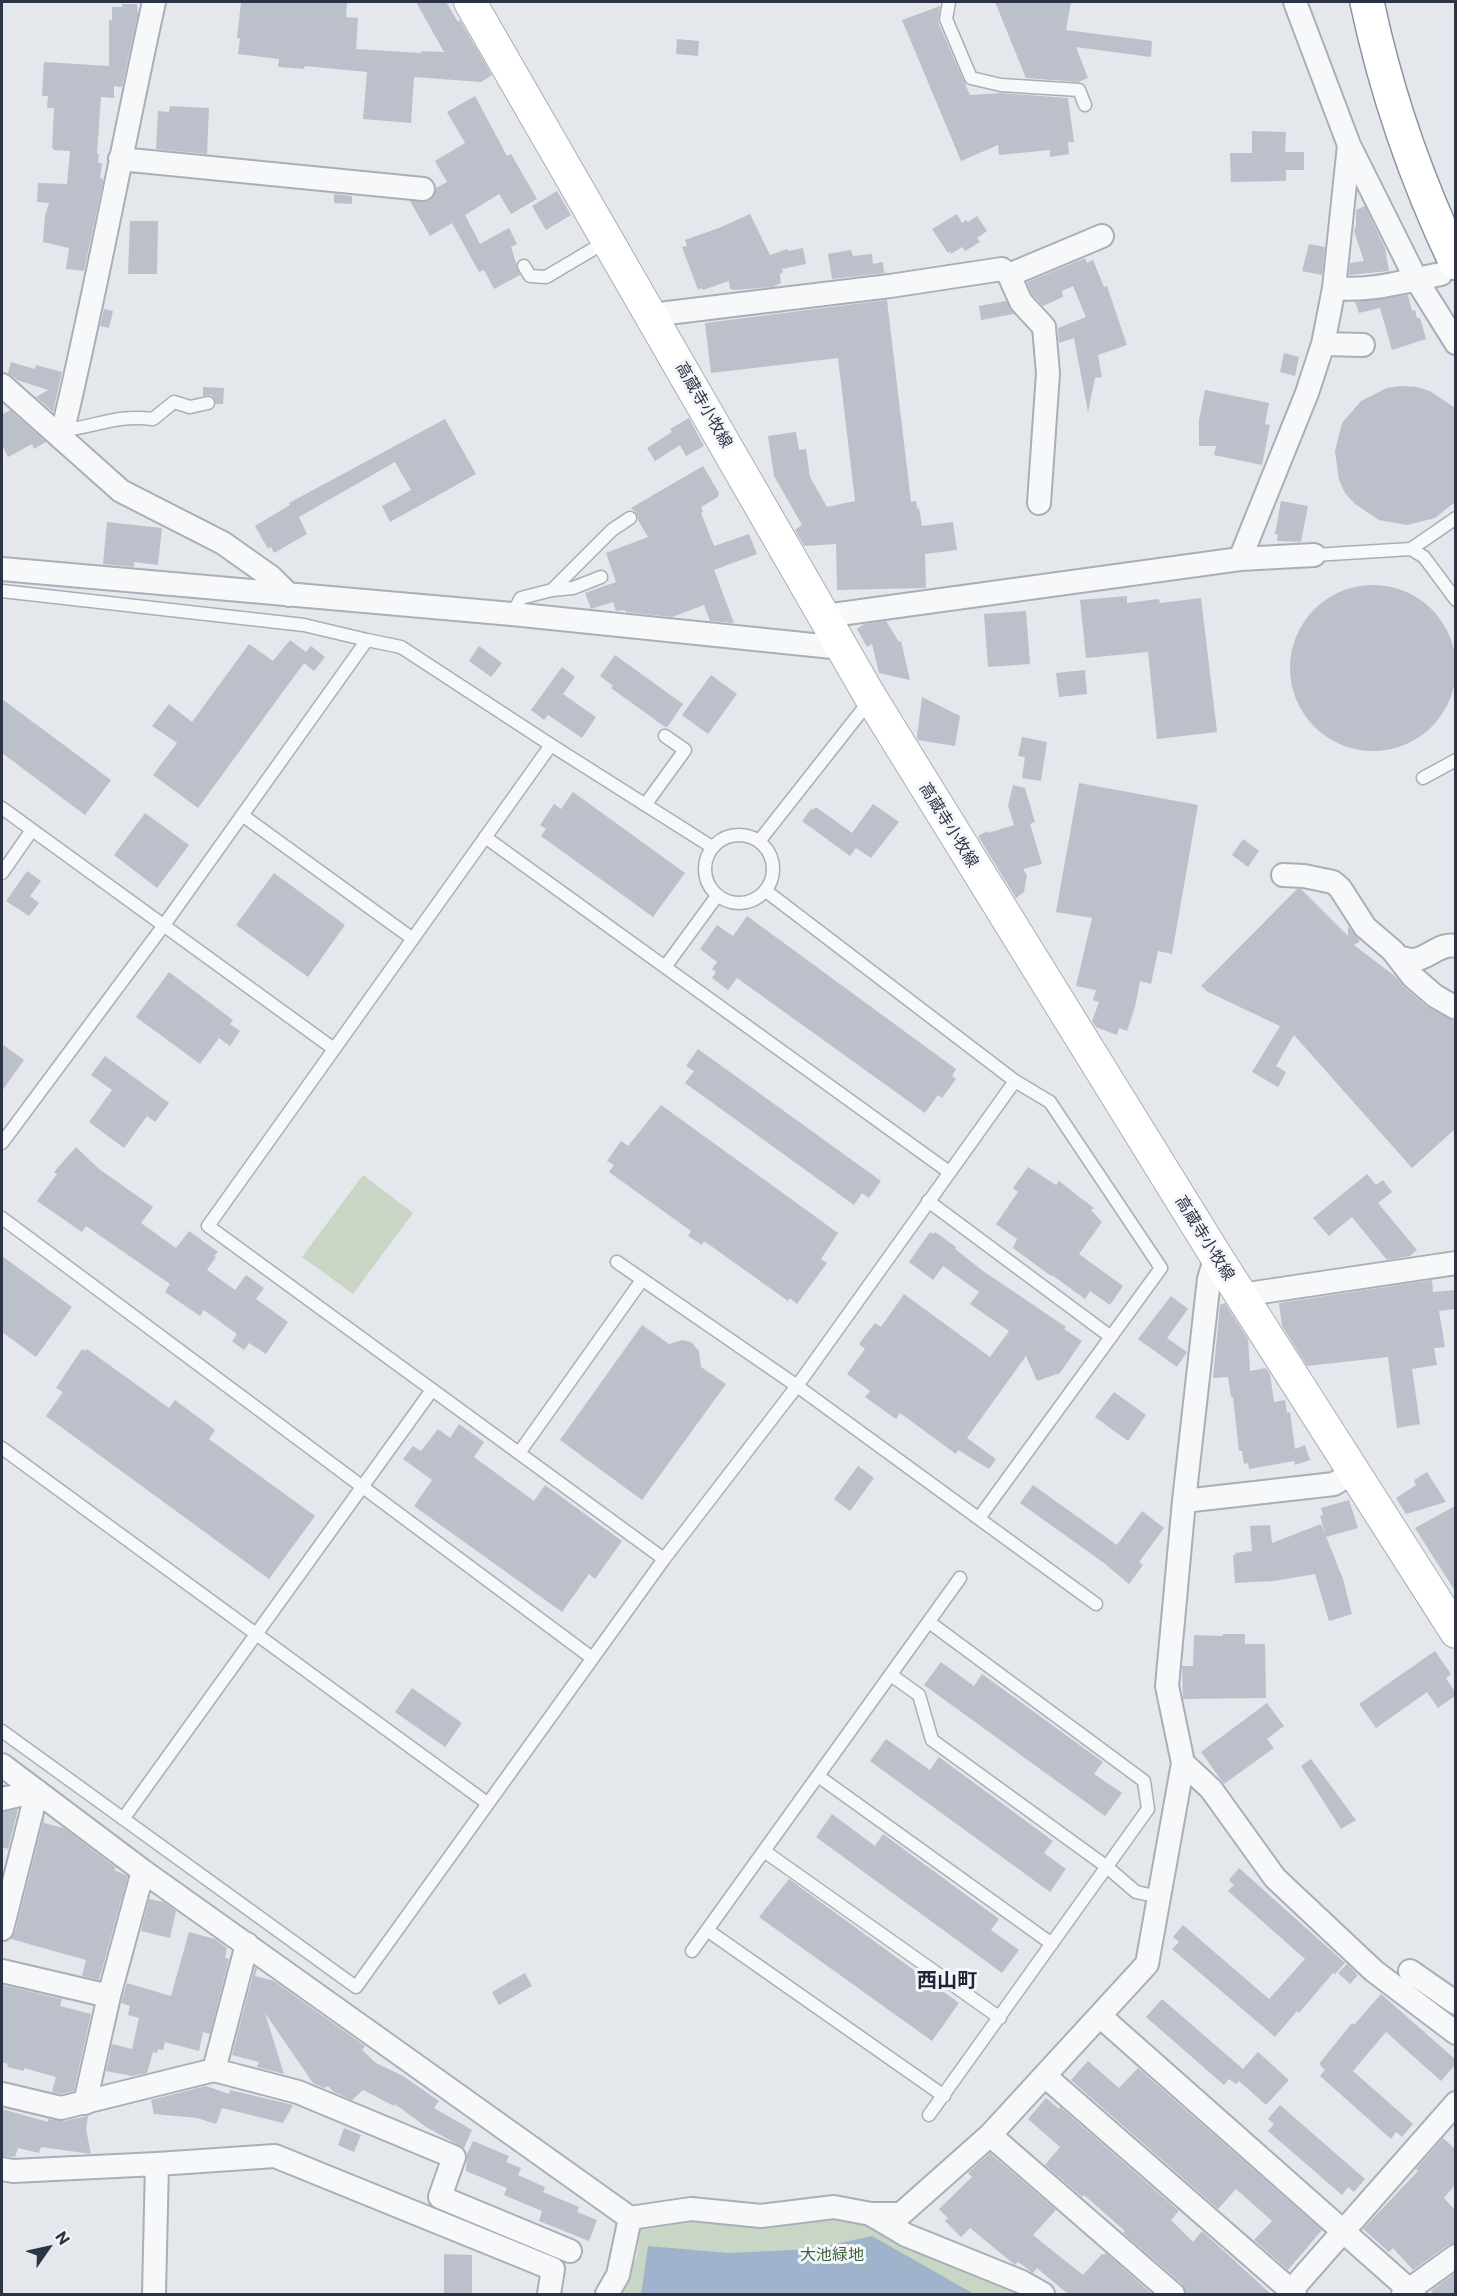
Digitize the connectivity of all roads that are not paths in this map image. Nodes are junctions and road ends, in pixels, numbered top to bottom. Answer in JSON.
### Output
{"nodes":[{"id":1,"x":154,"y":2,"type":"edge"},
{"id":2,"x":470,"y":2,"type":"edge"},
{"id":3,"x":949,"y":2,"type":"edge"},
{"id":4,"x":1295,"y":2,"type":"edge"},
{"id":5,"x":1367,"y":2,"type":"edge"},
{"id":6,"x":1085,"y":105,"type":"dead end"},
{"id":7,"x":1350,"y":145,"type":"junction"},
{"id":8,"x":120,"y":159,"type":"junction"},
{"id":9,"x":423,"y":189,"type":"dead end"},
{"id":10,"x":1102,"y":236,"type":"dead end"},
{"id":11,"x":608,"y":240,"type":"junction"},
{"id":12,"x":524,"y":266,"type":"dead end"},
{"id":13,"x":1448,"y":268,"type":"edge"},
{"id":14,"x":1009,"y":274,"type":"junction"},
{"id":15,"x":1416,"y":279,"type":"junction"},
{"id":16,"x":1334,"y":288,"type":"junction"},
{"id":17,"x":651,"y":315,"type":"junction"},
{"id":18,"x":1455,"y":343,"type":"edge"},
{"id":19,"x":1323,"y":344,"type":"junction"},
{"id":20,"x":1363,"y":345,"type":"dead end"},
{"id":21,"x":3,"y":387,"type":"edge"},
{"id":22,"x":208,"y":403,"type":"dead end"},
{"id":23,"x":62,"y":434,"type":"junction"},
{"id":24,"x":1038,"y":503,"type":"dead end"},
{"id":25,"x":630,"y":518,"type":"dead end"},
{"id":26,"x":1455,"y":518,"type":"edge"},
{"id":27,"x":1411,"y":549,"type":"junction"},
{"id":28,"x":1314,"y":555,"type":"joint"},
{"id":29,"x":1240,"y":558,"type":"junction"},
{"id":30,"x":2,"y":570,"type":"edge"},
{"id":31,"x":601,"y":577,"type":"dead end"},
{"id":32,"x":552,"y":590,"type":"junction"},
{"id":33,"x":2,"y":591,"type":"edge"},
{"id":34,"x":289,"y":595,"type":"junction"},
{"id":35,"x":1455,"y":600,"type":"edge"},
{"id":36,"x":512,"y":614,"type":"junction"},
{"id":37,"x":825,"y":616,"type":"junction"},
{"id":38,"x":367,"y":640,"type":"junction"},
{"id":39,"x":843,"y":648,"type":"junction"},
{"id":40,"x":871,"y":698,"type":"junction"},
{"id":41,"x":665,"y":736,"type":"dead end"},
{"id":42,"x":551,"y":746,"type":"junction"},
{"id":43,"x":1455,"y":760,"type":"edge"},
{"id":44,"x":1423,"y":778,"type":"dead end"},
{"id":45,"x":645,"y":806,"type":"junction"},
{"id":46,"x":2,"y":808,"type":"edge"},
{"id":47,"x":242,"y":816,"type":"junction"},
{"id":48,"x":32,"y":830,"type":"junction"},
{"id":49,"x":485,"y":837,"type":"junction"},
{"id":50,"x":759,"y":840,"type":"junction"},
{"id":51,"x":712,"y":847,"type":"junction"},
{"id":52,"x":2,"y":873,"type":"edge"},
{"id":53,"x":1283,"y":875,"type":"dead end"},
{"id":54,"x":766,"y":891,"type":"junction"},
{"id":55,"x":717,"y":896,"type":"junction"},
{"id":56,"x":164,"y":925,"type":"junction"},
{"id":57,"x":413,"y":939,"type":"junction"},
{"id":58,"x":1455,"y":946,"type":"edge"},
{"id":59,"x":1398,"y":957,"type":"junction"},
{"id":60,"x":665,"y":967,"type":"junction"},
{"id":61,"x":1455,"y":1008,"type":"edge"},
{"id":62,"x":334,"y":1049,"type":"junction"},
{"id":63,"x":1015,"y":1081,"type":"junction"},
{"id":64,"x":2,"y":1143,"type":"edge"},
{"id":65,"x":949,"y":1172,"type":"junction"},
{"id":66,"x":928,"y":1201,"type":"junction"},
{"id":67,"x":2,"y":1218,"type":"edge"},
{"id":68,"x":1216,"y":1256,"type":"junction"},
{"id":69,"x":617,"y":1262,"type":"dead end"},
{"id":70,"x":1455,"y":1263,"type":"edge"},
{"id":71,"x":642,"y":1280,"type":"junction"},
{"id":72,"x":1241,"y":1295,"type":"junction"},
{"id":73,"x":1111,"y":1337,"type":"junction"},
{"id":74,"x":797,"y":1386,"type":"junction"},
{"id":75,"x":432,"y":1390,"type":"junction"},
{"id":76,"x":2,"y":1448,"type":"edge"},
{"id":77,"x":519,"y":1453,"type":"junction"},
{"id":78,"x":1353,"y":1472,"type":"junction"},
{"id":79,"x":362,"y":1487,"type":"junction"},
{"id":80,"x":1184,"y":1501,"type":"junction"},
{"id":81,"x":979,"y":1518,"type":"junction"},
{"id":82,"x":664,"y":1559,"type":"junction"},
{"id":83,"x":960,"y":1578,"type":"dead end"},
{"id":84,"x":1096,"y":1604,"type":"dead end"},
{"id":85,"x":929,"y":1622,"type":"junction"},
{"id":86,"x":1455,"y":1632,"type":"edge"},
{"id":87,"x":256,"y":1634,"type":"junction"},
{"id":88,"x":592,"y":1659,"type":"junction"},
{"id":89,"x":891,"y":1675,"type":"junction"},
{"id":90,"x":2,"y":1731,"type":"edge"},
{"id":91,"x":1184,"y":1763,"type":"junction"},
{"id":92,"x":2,"y":1765,"type":"edge"},
{"id":93,"x":818,"y":1776,"type":"junction"},
{"id":94,"x":37,"y":1791,"type":"junction"},
{"id":95,"x":2,"y":1799,"type":"edge"},
{"id":96,"x":487,"y":1803,"type":"junction"},
{"id":97,"x":123,"y":1819,"type":"junction"},
{"id":98,"x":764,"y":1851,"type":"junction"},
{"id":99,"x":1107,"y":1867,"type":"junction"},
{"id":100,"x":143,"y":1870,"type":"junction"},
{"id":101,"x":1159,"y":1898,"type":"junction"},
{"id":102,"x":2,"y":1929,"type":"edge"},
{"id":103,"x":707,"y":1930,"type":"junction"},
{"id":104,"x":247,"y":1944,"type":"junction"},
{"id":105,"x":1052,"y":1944,"type":"junction"},
{"id":106,"x":692,"y":1951,"type":"dead end"},
{"id":107,"x":2,"y":1971,"type":"edge"},
{"id":108,"x":1410,"y":1971,"type":"dead end"},
{"id":109,"x":109,"y":1996,"type":"junction"},
{"id":110,"x":1455,"y":2003,"type":"edge"},
{"id":111,"x":1100,"y":2016,"type":"junction"},
{"id":112,"x":1000,"y":2018,"type":"junction"},
{"id":113,"x":1455,"y":2033,"type":"edge"},
{"id":114,"x":214,"y":2070,"type":"junction"},
{"id":115,"x":1045,"y":2076,"type":"junction"},
{"id":116,"x":2,"y":2094,"type":"edge"},
{"id":117,"x":944,"y":2096,"type":"junction"},
{"id":118,"x":85,"y":2103,"type":"junction"},
{"id":119,"x":1455,"y":2103,"type":"edge"},
{"id":120,"x":929,"y":2115,"type":"dead end"},
{"id":121,"x":990,"y":2135,"type":"junction"},
{"id":122,"x":157,"y":2164,"type":"junction"},
{"id":123,"x":2,"y":2169,"type":"edge"},
{"id":124,"x":871,"y":2214,"type":"junction"},
{"id":125,"x":630,"y":2218,"type":"junction"},
{"id":126,"x":1343,"y":2232,"type":"junction"},
{"id":127,"x":570,"y":2251,"type":"dead end"},
{"id":128,"x":1455,"y":2256,"type":"edge"},
{"id":129,"x":1409,"y":2293,"type":"edge"},
{"id":130,"x":1291,"y":2294,"type":"edge"},
{"id":131,"x":154,"y":2295,"type":"edge"},
{"id":132,"x":549,"y":2295,"type":"edge"},
{"id":133,"x":607,"y":2295,"type":"edge"},
{"id":134,"x":1043,"y":2295,"type":"edge"},
{"id":135,"x":1173,"y":2295,"type":"edge"}],
"edges":[{"from":1,"to":8,"type":"street"},
{"from":2,"to":11,"type":"main road","name":"高蔵寺小牧線"},
{"from":3,"to":6,"type":"lane"},
{"from":4,"to":7,"type":"street"},
{"from":5,"to":13,"type":"highway"},
{"from":7,"to":15,"type":"street"},
{"from":7,"to":16,"type":"street"},
{"from":8,"to":9,"type":"street"},
{"from":8,"to":23,"type":"street"},
{"from":10,"to":14,"type":"street"},
{"from":11,"to":12,"type":"lane"},
{"from":11,"to":17,"type":"main road","name":"高蔵寺小牧線"},
{"from":13,"to":15,"type":"street"},
{"from":14,"to":17,"type":"street"},
{"from":14,"to":24,"type":"street"},
{"from":15,"to":16,"type":"street"},
{"from":15,"to":18,"type":"street"},
{"from":16,"to":19,"type":"street"},
{"from":17,"to":37,"type":"main road","name":"高蔵寺小牧線"},
{"from":19,"to":20,"type":"street"},
{"from":19,"to":29,"type":"street"},
{"from":21,"to":23,"type":"street"},
{"from":22,"to":23,"type":"lane"},
{"from":23,"to":34,"type":"street"},
{"from":25,"to":32,"type":"lane"},
{"from":26,"to":27,"type":"lane"},
{"from":27,"to":28,"type":"lane"},
{"from":27,"to":35,"type":"lane"},
{"from":28,"to":29,"type":"street"},
{"from":29,"to":37,"type":"street"},
{"from":30,"to":34,"type":"street"},
{"from":31,"to":32,"type":"lane"},
{"from":32,"to":36,"type":"lane"},
{"from":33,"to":38,"type":"lane"},
{"from":34,"to":36,"type":"street"},
{"from":36,"to":39,"type":"street"},
{"from":37,"to":39,"type":"main road","name":"高蔵寺小牧線"},
{"from":38,"to":42,"type":"lane"},
{"from":38,"to":47,"type":"lane"},
{"from":39,"to":40,"type":"main road","name":"高蔵寺小牧線"},
{"from":40,"to":50,"type":"lane"},
{"from":40,"to":68,"type":"main road","name":"高蔵寺小牧線"},
{"from":41,"to":45,"type":"lane"},
{"from":42,"to":45,"type":"lane"},
{"from":42,"to":49,"type":"lane"},
{"from":43,"to":44,"type":"lane"},
{"from":45,"to":51,"type":"lane"},
{"from":46,"to":48,"type":"lane"},
{"from":47,"to":56,"type":"lane"},
{"from":47,"to":57,"type":"lane"},
{"from":48,"to":52,"type":"lane"},
{"from":48,"to":56,"type":"lane"},
{"from":49,"to":57,"type":"lane"},
{"from":49,"to":60,"type":"lane"},
{"from":50,"to":51,"type":"lane"},
{"from":50,"to":54,"type":"lane"},
{"from":51,"to":55,"type":"lane"},
{"from":53,"to":59,"type":"street"},
{"from":54,"to":55,"type":"lane"},
{"from":54,"to":63,"type":"lane"},
{"from":55,"to":60,"type":"lane"},
{"from":56,"to":62,"type":"lane"},
{"from":56,"to":64,"type":"lane"},
{"from":57,"to":62,"type":"lane"},
{"from":58,"to":59,"type":"street"},
{"from":59,"to":61,"type":"street"},
{"from":60,"to":65,"type":"lane"},
{"from":62,"to":75,"type":"lane"},
{"from":63,"to":65,"type":"lane"},
{"from":63,"to":73,"type":"lane"},
{"from":65,"to":66,"type":"lane"},
{"from":66,"to":73,"type":"lane"},
{"from":66,"to":74,"type":"lane"},
{"from":67,"to":79,"type":"lane"},
{"from":68,"to":72,"type":"main road","name":"高蔵寺小牧線"},
{"from":68,"to":80,"type":"street"},
{"from":69,"to":71,"type":"lane"},
{"from":70,"to":72,"type":"street"},
{"from":71,"to":74,"type":"lane"},
{"from":71,"to":77,"type":"lane"},
{"from":72,"to":78,"type":"main road","name":"高蔵寺小牧線"},
{"from":73,"to":81,"type":"lane"},
{"from":74,"to":81,"type":"lane"},
{"from":74,"to":82,"type":"lane"},
{"from":75,"to":77,"type":"lane"},
{"from":75,"to":79,"type":"lane"},
{"from":76,"to":87,"type":"lane"},
{"from":77,"to":82,"type":"lane"},
{"from":78,"to":80,"type":"street"},
{"from":78,"to":86,"type":"main road","name":"高蔵寺小牧線"},
{"from":79,"to":87,"type":"lane"},
{"from":79,"to":88,"type":"lane"},
{"from":80,"to":91,"type":"street"},
{"from":81,"to":84,"type":"lane"},
{"from":82,"to":88,"type":"lane"},
{"from":83,"to":85,"type":"lane"},
{"from":85,"to":89,"type":"lane"},
{"from":85,"to":99,"type":"lane"},
{"from":87,"to":96,"type":"lane"},
{"from":87,"to":97,"type":"lane"},
{"from":88,"to":96,"type":"lane"},
{"from":89,"to":93,"type":"lane"},
{"from":89,"to":99,"type":"lane"},
{"from":90,"to":97,"type":"lane"},
{"from":91,"to":101,"type":"street"},
{"from":91,"to":113,"type":"street"},
{"from":92,"to":94,"type":"street"},
{"from":93,"to":98,"type":"lane"},
{"from":93,"to":105,"type":"lane"},
{"from":94,"to":95,"type":"street"},
{"from":94,"to":100,"type":"street"},
{"from":94,"to":102,"type":"street"},
{"from":96,"to":97,"type":"lane"},
{"from":98,"to":103,"type":"lane"},
{"from":98,"to":112,"type":"lane"},
{"from":99,"to":101,"type":"lane"},
{"from":99,"to":105,"type":"lane"},
{"from":100,"to":104,"type":"street"},
{"from":100,"to":109,"type":"street"},
{"from":101,"to":111,"type":"street"},
{"from":103,"to":106,"type":"lane"},
{"from":103,"to":117,"type":"lane"},
{"from":104,"to":114,"type":"street"},
{"from":104,"to":125,"type":"street"},
{"from":105,"to":112,"type":"lane"},
{"from":107,"to":109,"type":"street"},
{"from":108,"to":110,"type":"street"},
{"from":109,"to":118,"type":"street"},
{"from":111,"to":115,"type":"street"},
{"from":111,"to":126,"type":"street"},
{"from":112,"to":117,"type":"lane"},
{"from":114,"to":118,"type":"street"},
{"from":114,"to":127,"type":"street"},
{"from":115,"to":121,"type":"street"},
{"from":115,"to":130,"type":"street"},
{"from":116,"to":118,"type":"street"},
{"from":117,"to":120,"type":"lane"},
{"from":119,"to":126,"type":"street"},
{"from":121,"to":124,"type":"street"},
{"from":121,"to":135,"type":"street"},
{"from":122,"to":123,"type":"street"},
{"from":122,"to":131,"type":"street"},
{"from":122,"to":132,"type":"street"},
{"from":124,"to":125,"type":"street"},
{"from":124,"to":134,"type":"street"},
{"from":125,"to":133,"type":"street"},
{"from":126,"to":129,"type":"street"},
{"from":126,"to":130,"type":"street"},
{"from":128,"to":129,"type":"street"}]}
